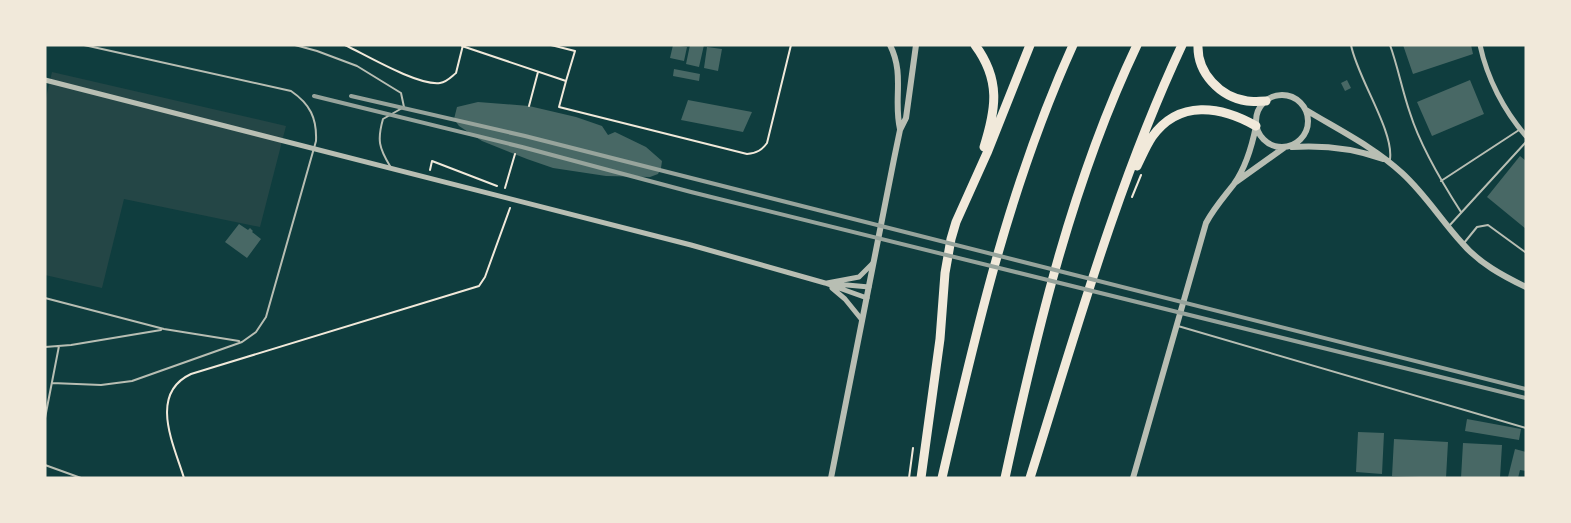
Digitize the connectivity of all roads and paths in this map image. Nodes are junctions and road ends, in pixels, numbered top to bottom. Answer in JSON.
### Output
{"nodes":[{"id":1,"x":84,"y":45,"type":"edge"},
{"id":2,"x":295,"y":45,"type":"edge"},
{"id":3,"x":345,"y":45,"type":"edge"},
{"id":4,"x":551,"y":45,"type":"edge"},
{"id":5,"x":791,"y":45,"type":"edge"},
{"id":6,"x":890,"y":45,"type":"edge"},
{"id":7,"x":916,"y":45,"type":"edge"},
{"id":8,"x":975,"y":45,"type":"edge"},
{"id":9,"x":1030,"y":45,"type":"edge"},
{"id":10,"x":1073,"y":45,"type":"edge"},
{"id":11,"x":1137,"y":45,"type":"edge"},
{"id":12,"x":1182,"y":45,"type":"edge"},
{"id":13,"x":1198,"y":45,"type":"edge"},
{"id":14,"x":1351,"y":45,"type":"edge"},
{"id":15,"x":1390,"y":45,"type":"edge"},
{"id":16,"x":1480,"y":45,"type":"edge"},
{"id":17,"x":462,"y":46,"type":"edge"},
{"id":18,"x":538,"y":72,"type":"junction"},
{"id":19,"x":45,"y":80,"type":"edge"},
{"id":20,"x":566,"y":81,"type":"junction"},
{"id":21,"x":1266,"y":101,"type":"junction"},
{"id":22,"x":529,"y":106,"type":"dead end"},
{"id":23,"x":1306,"y":110,"type":"junction"},
{"id":24,"x":1256,"y":126,"type":"junction"},
{"id":25,"x":900,"y":130,"type":"junction"},
{"id":26,"x":1520,"y":130,"type":"junction"},
{"id":27,"x":1526,"y":136,"type":"edge"},
{"id":28,"x":1526,"y":142,"type":"edge"},
{"id":29,"x":1287,"y":147,"type":"junction"},
{"id":30,"x":313,"y":149,"type":"junction"},
{"id":31,"x":515,"y":154,"type":"dead end"},
{"id":32,"x":432,"y":161,"type":"dead end"},
{"id":33,"x":1388,"y":161,"type":"junction"},
{"id":34,"x":392,"y":169,"type":"junction"},
{"id":35,"x":1441,"y":181,"type":"junction"},
{"id":36,"x":1233,"y":184,"type":"junction"},
{"id":37,"x":495,"y":185,"type":"dead end"},
{"id":38,"x":505,"y":188,"type":"dead end"},
{"id":39,"x":971,"y":188,"type":"junction"},
{"id":40,"x":513,"y":200,"type":"junction"},
{"id":41,"x":1118,"y":202,"type":"junction"},
{"id":42,"x":1461,"y":212,"type":"junction"},
{"id":43,"x":1449,"y":227,"type":"junction"},
{"id":44,"x":1463,"y":244,"type":"junction"},
{"id":45,"x":1525,"y":252,"type":"edge"},
{"id":46,"x":873,"y":263,"type":"junction"},
{"id":47,"x":825,"y":284,"type":"junction"},
{"id":48,"x":1526,"y":287,"type":"edge"},
{"id":49,"x":869,"y":288,"type":"junction"},
{"id":50,"x":45,"y":298,"type":"edge"},
{"id":51,"x":867,"y":298,"type":"junction"},
{"id":52,"x":862,"y":320,"type":"junction"},
{"id":53,"x":1176,"y":326,"type":"junction"},
{"id":54,"x":164,"y":329,"type":"junction"},
{"id":55,"x":242,"y":342,"type":"junction"},
{"id":56,"x":59,"y":346,"type":"junction"},
{"id":57,"x":45,"y":347,"type":"edge"},
{"id":58,"x":52,"y":383,"type":"junction"},
{"id":59,"x":45,"y":418,"type":"edge"},
{"id":60,"x":1526,"y":428,"type":"edge"},
{"id":61,"x":45,"y":465,"type":"edge"},
{"id":62,"x":81,"y":478,"type":"edge"},
{"id":63,"x":184,"y":478,"type":"edge"},
{"id":64,"x":831,"y":478,"type":"edge"},
{"id":65,"x":921,"y":478,"type":"edge"},
{"id":66,"x":942,"y":478,"type":"edge"},
{"id":67,"x":1005,"y":478,"type":"edge"},
{"id":68,"x":1030,"y":478,"type":"edge"},
{"id":69,"x":1133,"y":478,"type":"edge"}],
"edges":[{"from":1,"to":30,"type":"lane"},
{"from":2,"to":34,"type":"lane"},
{"from":3,"to":17,"type":"path"},
{"from":4,"to":20,"type":"path"},
{"from":5,"to":20,"type":"path"},
{"from":6,"to":25,"type":"street"},
{"from":7,"to":25,"type":"street"},
{"from":8,"to":39,"type":"highway"},
{"from":9,"to":39,"type":"highway"},
{"from":10,"to":66,"type":"highway"},
{"from":11,"to":67,"type":"highway"},
{"from":12,"to":41,"type":"highway"},
{"from":13,"to":21,"type":"highway"},
{"from":14,"to":33,"type":"lane"},
{"from":15,"to":35,"type":"lane"},
{"from":16,"to":26,"type":"street"},
{"from":17,"to":18,"type":"path"},
{"from":18,"to":20,"type":"path"},
{"from":18,"to":22,"type":"path"},
{"from":19,"to":30,"type":"street"},
{"from":21,"to":23,"type":"street"},
{"from":21,"to":24,"type":"street"},
{"from":23,"to":29,"type":"street"},
{"from":23,"to":33,"type":"street"},
{"from":24,"to":29,"type":"street"},
{"from":24,"to":36,"type":"street"},
{"from":24,"to":41,"type":"highway"},
{"from":25,"to":46,"type":"street"},
{"from":26,"to":27,"type":"street"},
{"from":26,"to":35,"type":"lane"},
{"from":28,"to":42,"type":"lane"},
{"from":29,"to":33,"type":"street"},
{"from":29,"to":36,"type":"street"},
{"from":30,"to":34,"type":"street"},
{"from":30,"to":55,"type":"lane"},
{"from":31,"to":38,"type":"path"},
{"from":32,"to":37,"type":"path"},
{"from":33,"to":43,"type":"street"},
{"from":34,"to":40,"type":"street"},
{"from":35,"to":42,"type":"lane"},
{"from":36,"to":53,"type":"street"},
{"from":39,"to":65,"type":"highway"},
{"from":40,"to":47,"type":"street"},
{"from":40,"to":63,"type":"path"},
{"from":41,"to":68,"type":"highway"},
{"from":42,"to":43,"type":"lane"},
{"from":43,"to":44,"type":"street"},
{"from":44,"to":45,"type":"lane"},
{"from":44,"to":48,"type":"street"},
{"from":46,"to":47,"type":"street"},
{"from":46,"to":49,"type":"street"},
{"from":47,"to":49,"type":"street"},
{"from":47,"to":51,"type":"street"},
{"from":47,"to":52,"type":"street"},
{"from":49,"to":51,"type":"street"},
{"from":50,"to":54,"type":"lane"},
{"from":51,"to":52,"type":"street"},
{"from":52,"to":64,"type":"street"},
{"from":53,"to":60,"type":"lane"},
{"from":53,"to":69,"type":"street"},
{"from":54,"to":55,"type":"lane"},
{"from":54,"to":56,"type":"lane"},
{"from":55,"to":58,"type":"lane"},
{"from":56,"to":57,"type":"lane"},
{"from":56,"to":58,"type":"lane"},
{"from":58,"to":59,"type":"lane"},
{"from":61,"to":62,"type":"lane"}]}
